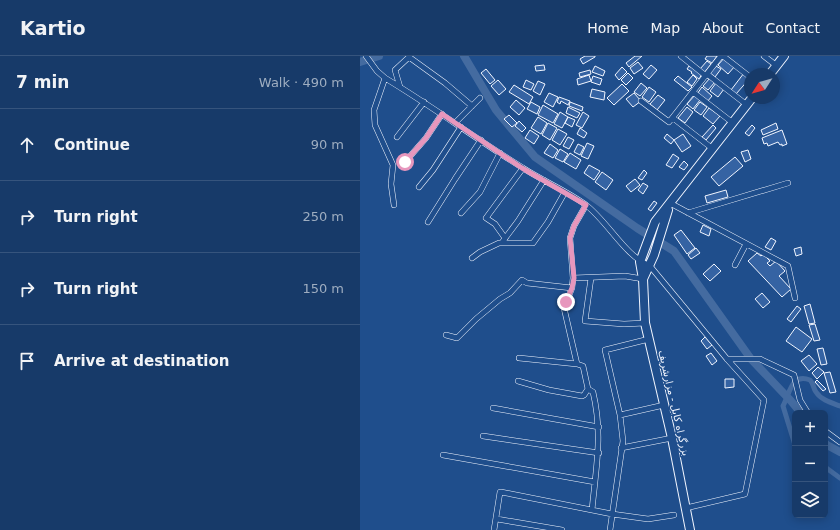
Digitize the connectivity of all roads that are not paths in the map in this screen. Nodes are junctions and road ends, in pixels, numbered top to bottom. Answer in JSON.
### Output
{"nodes":[{"id":1,"x":366,"y":56,"type":"edge"},
{"id":2,"x":681,"y":56,"type":"edge"},
{"id":3,"x":722,"y":56,"type":"edge"},
{"id":4,"x":764,"y":56,"type":"edge"},
{"id":5,"x":784,"y":56,"type":"edge"},
{"id":6,"x":777,"y":66,"type":"joint"},
{"id":7,"x":744,"y":72,"type":"edge"},
{"id":8,"x":706,"y":75,"type":"junction"},
{"id":9,"x":385,"y":78,"type":"junction"},
{"id":10,"x":400,"y":87,"type":"junction"},
{"id":11,"x":693,"y":92,"type":"junction"},
{"id":12,"x":480,"y":98,"type":"dead end"},
{"id":13,"x":641,"y":101,"type":"dead end"},
{"id":14,"x":424,"y":102,"type":"junction"},
{"id":15,"x":747,"y":105,"type":"joint"},
{"id":16,"x":472,"y":106,"type":"junction"},
{"id":17,"x":442,"y":114,"type":"junction"},
{"id":18,"x":672,"y":118,"type":"junction"},
{"id":19,"x":733,"y":123,"type":"junction"},
{"id":20,"x":455,"y":124,"type":"junction"},
{"id":21,"x":461,"y":127,"type":"junction"},
{"id":22,"x":397,"y":137,"type":"dead end"},
{"id":23,"x":481,"y":140,"type":"junction"},
{"id":24,"x":713,"y":149,"type":"junction"},
{"id":25,"x":500,"y":153,"type":"junction"},
{"id":26,"x":405,"y":162,"type":"dead end"},
{"id":27,"x":522,"y":168,"type":"junction"},
{"id":28,"x":544,"y":180,"type":"junction"},
{"id":29,"x":788,"y":183,"type":"dead end"},
{"id":30,"x":419,"y":187,"type":"dead end"},
{"id":31,"x":565,"y":192,"type":"junction"},
{"id":32,"x":670,"y":203,"type":"junction"},
{"id":33,"x":394,"y":205,"type":"dead end"},
{"id":34,"x":586,"y":205,"type":"junction"},
{"id":35,"x":461,"y":213,"type":"dead end"},
{"id":36,"x":688,"y":213,"type":"junction"},
{"id":37,"x":428,"y":222,"type":"dead end"},
{"id":38,"x":659,"y":224,"type":"junction"},
{"id":39,"x":505,"y":238,"type":"junction"},
{"id":40,"x":501,"y":243,"type":"junction"},
{"id":41,"x":746,"y":244,"type":"junction"},
{"id":42,"x":472,"y":258,"type":"dead end"},
{"id":43,"x":641,"y":259,"type":"junction"},
{"id":44,"x":734,"y":265,"type":"dead end"},
{"id":45,"x":650,"y":266,"type":"junction"},
{"id":46,"x":574,"y":278,"type":"junction"},
{"id":47,"x":591,"y":278,"type":"junction"},
{"id":48,"x":643,"y":279,"type":"junction"},
{"id":49,"x":572,"y":288,"type":"junction"},
{"id":50,"x":795,"y":298,"type":"dead end"},
{"id":51,"x":645,"y":323,"type":"junction"},
{"id":52,"x":446,"y":335,"type":"dead end"},
{"id":53,"x":649,"y":340,"type":"junction"},
{"id":54,"x":519,"y":358,"type":"dead end"},
{"id":55,"x":727,"y":359,"type":"junction"},
{"id":56,"x":577,"y":364,"type":"junction"},
{"id":57,"x":518,"y":381,"type":"dead end"},
{"id":58,"x":588,"y":389,"type":"junction"},
{"id":59,"x":664,"y":405,"type":"junction"},
{"id":60,"x":493,"y":408,"type":"dead end"},
{"id":61,"x":806,"y":410,"type":"edge"},
{"id":62,"x":620,"y":415,"type":"junction"},
{"id":63,"x":599,"y":427,"type":"junction"},
{"id":64,"x":828,"y":432,"type":"edge"},
{"id":65,"x":483,"y":436,"type":"dead end"},
{"id":66,"x":837,"y":437,"type":"edge"},
{"id":67,"x":672,"y":438,"type":"junction"},
{"id":68,"x":840,"y":442,"type":"edge"},
{"id":69,"x":621,"y":448,"type":"junction"},
{"id":70,"x":598,"y":453,"type":"junction"},
{"id":71,"x":443,"y":454,"type":"dead end"},
{"id":72,"x":595,"y":482,"type":"junction"},
{"id":73,"x":686,"y":508,"type":"junction"},
{"id":74,"x":592,"y":510,"type":"junction"},
{"id":75,"x":612,"y":514,"type":"junction"},
{"id":76,"x":674,"y":515,"type":"dead end"},
{"id":77,"x":496,"y":519,"type":"junction"},
{"id":78,"x":494,"y":530,"type":"edge"},
{"id":79,"x":562,"y":530,"type":"edge"},
{"id":80,"x":610,"y":530,"type":"edge"},
{"id":81,"x":690,"y":530,"type":"edge"}],
"edges":[{"from":1,"to":9,"type":"street"},
{"from":2,"to":8,"type":"street"},
{"from":3,"to":7,"type":"street"},
{"from":3,"to":8,"type":"street"},
{"from":4,"to":6,"type":"street"},
{"from":5,"to":6,"type":"highway"},
{"from":8,"to":11,"type":"street"},
{"from":8,"to":15,"type":"street"},
{"from":9,"to":10,"type":"street"},
{"from":9,"to":33,"type":"street"},
{"from":10,"to":14,"type":"street"},
{"from":10,"to":16,"type":"street"},
{"from":11,"to":18,"type":"street"},
{"from":11,"to":19,"type":"street"},
{"from":12,"to":16,"type":"street"},
{"from":13,"to":18,"type":"street"},
{"from":14,"to":17,"type":"street"},
{"from":14,"to":22,"type":"street"},
{"from":15,"to":19,"type":"highway","name":"بزرگراه کابل - مزارشریف"},
{"from":16,"to":20,"type":"street"},
{"from":17,"to":20,"type":"street"},
{"from":17,"to":26,"type":"street"},
{"from":18,"to":24,"type":"street"},
{"from":19,"to":24,"type":"highway","name":"بزرگراه کابل - مزارشریف"},
{"from":20,"to":21,"type":"street"},
{"from":21,"to":23,"type":"street"},
{"from":21,"to":30,"type":"street"},
{"from":23,"to":25,"type":"street"},
{"from":23,"to":37,"type":"street"},
{"from":24,"to":32,"type":"highway","name":"بزرگراه کابل - مزارشریف"},
{"from":25,"to":27,"type":"street"},
{"from":25,"to":35,"type":"street"},
{"from":27,"to":28,"type":"street"},
{"from":27,"to":39,"type":"street"},
{"from":28,"to":31,"type":"street"},
{"from":28,"to":39,"type":"street"},
{"from":29,"to":36,"type":"street"},
{"from":31,"to":34,"type":"street"},
{"from":31,"to":40,"type":"street"},
{"from":32,"to":36,"type":"street"},
{"from":32,"to":38,"type":"highway","name":"بزرگراه کابل - مزارشریف"},
{"from":34,"to":43,"type":"street"},
{"from":34,"to":46,"type":"street"},
{"from":36,"to":41,"type":"street"},
{"from":38,"to":43,"type":"highway","name":"بزرگراه کابل - مزارشریف"},
{"from":38,"to":45,"type":"highway","name":"بزرگراه کابل - مزارشریف"},
{"from":39,"to":40,"type":"street"},
{"from":40,"to":42,"type":"street"},
{"from":41,"to":44,"type":"street"},
{"from":41,"to":50,"type":"street"},
{"from":43,"to":45,"type":"street"},
{"from":43,"to":48,"type":"highway","name":"بزرگراه کابل - مزارشریف"},
{"from":45,"to":48,"type":"highway","name":"بزرگراه کابل - مزارشریف"},
{"from":45,"to":55,"type":"street"},
{"from":46,"to":47,"type":"street"},
{"from":46,"to":49,"type":"street"},
{"from":47,"to":48,"type":"street"},
{"from":47,"to":51,"type":"street"},
{"from":48,"to":51,"type":"highway","name":"بزرگراه کابل - مزارشریف"},
{"from":49,"to":52,"type":"street"},
{"from":49,"to":56,"type":"street"},
{"from":51,"to":53,"type":"highway","name":"بزرگراه کابل - مزارشریف"},
{"from":53,"to":59,"type":"highway","name":"بزرگراه کابل - مزارشریف"},
{"from":53,"to":62,"type":"street"},
{"from":54,"to":56,"type":"street"},
{"from":55,"to":61,"type":"street"},
{"from":55,"to":73,"type":"street"},
{"from":56,"to":58,"type":"street"},
{"from":57,"to":58,"type":"street"},
{"from":58,"to":63,"type":"street"},
{"from":59,"to":62,"type":"street"},
{"from":59,"to":67,"type":"highway","name":"بزرگراه کابل - مزارشریف"},
{"from":60,"to":63,"type":"street"},
{"from":62,"to":69,"type":"street"},
{"from":63,"to":70,"type":"street"},
{"from":64,"to":66,"type":"street"},
{"from":65,"to":70,"type":"street"},
{"from":66,"to":68,"type":"street"},
{"from":67,"to":69,"type":"street"},
{"from":67,"to":73,"type":"highway","name":"بزرگراه کابل - مزارشریف"},
{"from":69,"to":75,"type":"street"},
{"from":70,"to":72,"type":"street"},
{"from":71,"to":72,"type":"street"},
{"from":72,"to":74,"type":"street"},
{"from":73,"to":81,"type":"highway","name":"بزرگراه کابل - مزارشریف"},
{"from":74,"to":75,"type":"street"},
{"from":74,"to":77,"type":"street"},
{"from":75,"to":76,"type":"street"},
{"from":75,"to":80,"type":"street"},
{"from":77,"to":78,"type":"street"},
{"from":77,"to":79,"type":"street"}]}
